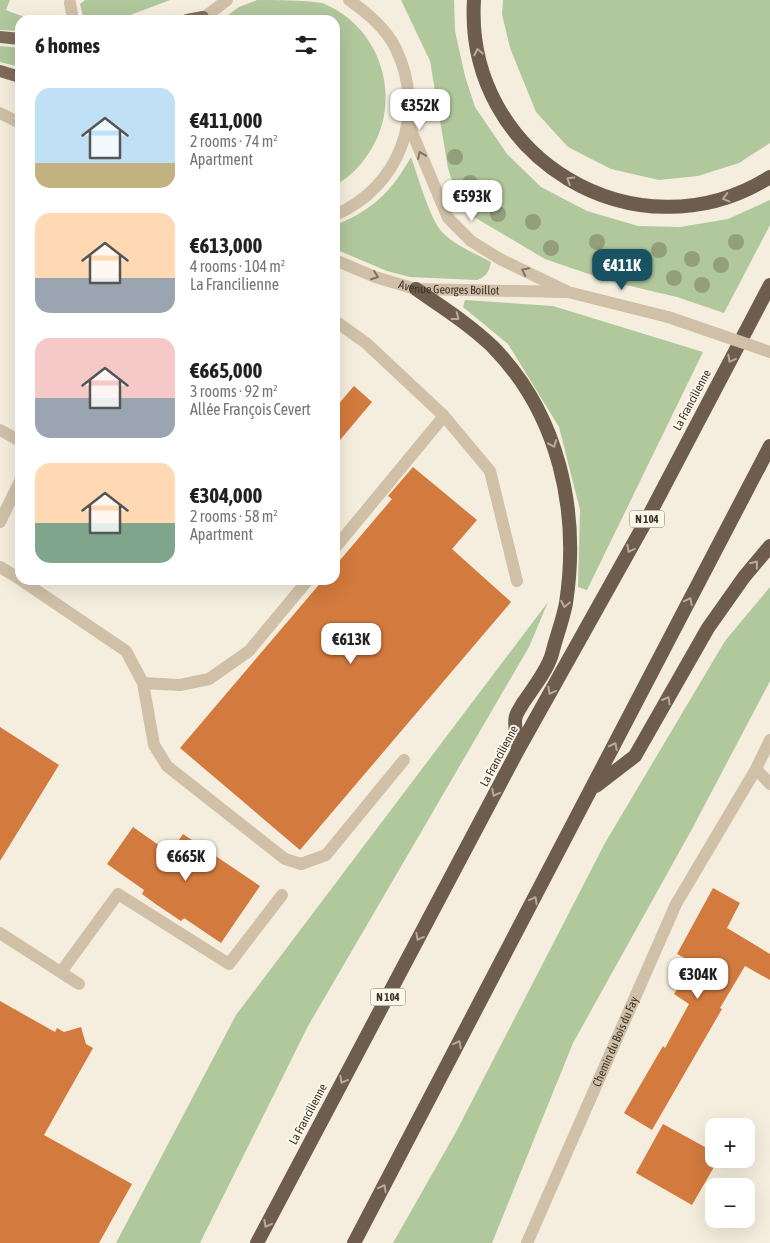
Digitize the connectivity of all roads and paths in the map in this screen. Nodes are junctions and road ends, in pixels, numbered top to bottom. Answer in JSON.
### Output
{"nodes":[{"id":1,"x":227,"y":0,"type":"edge"},
{"id":2,"x":350,"y":0,"type":"edge"},
{"id":3,"x":367,"y":0,"type":"edge"},
{"id":4,"x":474,"y":0,"type":"edge"},
{"id":5,"x":70,"y":3,"type":"dead end"},
{"id":6,"x":72,"y":15,"type":"edge"},
{"id":7,"x":207,"y":15,"type":"edge"},
{"id":8,"x":373,"y":18,"type":"junction"},
{"id":9,"x":0,"y":37,"type":"edge"},
{"id":10,"x":15,"y":38,"type":"edge"},
{"id":11,"x":0,"y":71,"type":"edge"},
{"id":12,"x":15,"y":76,"type":"edge"},
{"id":13,"x":0,"y":113,"type":"edge"},
{"id":14,"x":15,"y":120,"type":"edge"},
{"id":15,"x":408,"y":123,"type":"junction"},
{"id":16,"x":770,"y":177,"type":"edge"},
{"id":17,"x":340,"y":213,"type":"edge"},
{"id":18,"x":340,"y":262,"type":"edge"},
{"id":19,"x":770,"y":285,"type":"edge"},
{"id":20,"x":416,"y":289,"type":"junction"},
{"id":21,"x":568,"y":292,"type":"junction"},
{"id":22,"x":340,"y":325,"type":"edge"},
{"id":23,"x":770,"y":352,"type":"edge"},
{"id":24,"x":444,"y":416,"type":"junction"},
{"id":25,"x":0,"y":430,"type":"edge"},
{"id":26,"x":15,"y":438,"type":"edge"},
{"id":27,"x":770,"y":446,"type":"edge"},
{"id":28,"x":15,"y":491,"type":"edge"},
{"id":29,"x":0,"y":522,"type":"edge"},
{"id":30,"x":340,"y":542,"type":"edge"},
{"id":31,"x":770,"y":546,"type":"edge"},
{"id":32,"x":0,"y":568,"type":"edge"},
{"id":33,"x":15,"y":577,"type":"edge"},
{"id":34,"x":517,"y":581,"type":"dead end"},
{"id":35,"x":28,"y":585,"type":"edge"},
{"id":36,"x":304,"y":585,"type":"edge"},
{"id":37,"x":143,"y":683,"type":"junction"},
{"id":38,"x":770,"y":740,"type":"edge"},
{"id":39,"x":518,"y":750,"type":"junction"},
{"id":40,"x":404,"y":760,"type":"dead end"},
{"id":41,"x":756,"y":769,"type":"junction"},
{"id":42,"x":770,"y":784,"type":"edge"},
{"id":43,"x":592,"y":789,"type":"junction"},
{"id":44,"x":282,"y":895,"type":"dead end"},
{"id":45,"x":0,"y":933,"type":"edge"},
{"id":46,"x":61,"y":972,"type":"junction"},
{"id":47,"x":79,"y":984,"type":"dead end"},
{"id":48,"x":257,"y":1243,"type":"edge"},
{"id":49,"x":354,"y":1243,"type":"edge"},
{"id":50,"x":527,"y":1243,"type":"edge"}],
"edges":[{"from":1,"to":7,"type":"street"},
{"from":2,"to":8,"type":"street"},
{"from":3,"to":8,"type":"street"},
{"from":16,"to":4,"type":"highway","one_way":true},
{"from":5,"to":6,"type":"street"},
{"from":8,"to":15,"type":"street"},
{"from":9,"to":10,"type":"main road"},
{"from":11,"to":12,"type":"main road"},
{"from":13,"to":14,"type":"street"},
{"from":15,"to":17,"type":"street"},
{"from":21,"to":15,"type":"street","name":"Avenue Georges Boillot","one_way":true},
{"from":18,"to":20,"type":"street","name":"Avenue Georges Boillot","one_way":true},
{"from":19,"to":39,"type":"highway","name":"La Francilienne","number":"N 104","one_way":true},
{"from":20,"to":21,"type":"street","name":"Avenue Georges Boillot"},
{"from":20,"to":39,"type":"highway","one_way":true},
{"from":21,"to":23,"type":"street","name":"Avenue Georges Boillot","bridge":true},
{"from":22,"to":24,"type":"street"},
{"from":24,"to":30,"type":"street"},
{"from":24,"to":34,"type":"street"},
{"from":25,"to":26,"type":"street"},
{"from":43,"to":27,"type":"highway","one_way":true},
{"from":28,"to":29,"type":"street"},
{"from":43,"to":31,"type":"highway","one_way":true},
{"from":32,"to":33,"type":"street"},
{"from":35,"to":37,"type":"street"},
{"from":36,"to":37,"type":"street"},
{"from":37,"to":40,"type":"street"},
{"from":38,"to":41,"type":"street","name":"Chemin du Bois du Fay"},
{"from":39,"to":48,"type":"highway","name":"La Francilienne","number":"N 104","one_way":true},
{"from":41,"to":42,"type":"street"},
{"from":41,"to":50,"type":"street","name":"Chemin du Bois du Fay"},
{"from":49,"to":43,"type":"highway","one_way":true},
{"from":44,"to":46,"type":"street"},
{"from":45,"to":46,"type":"street"},
{"from":46,"to":47,"type":"street"}]}
